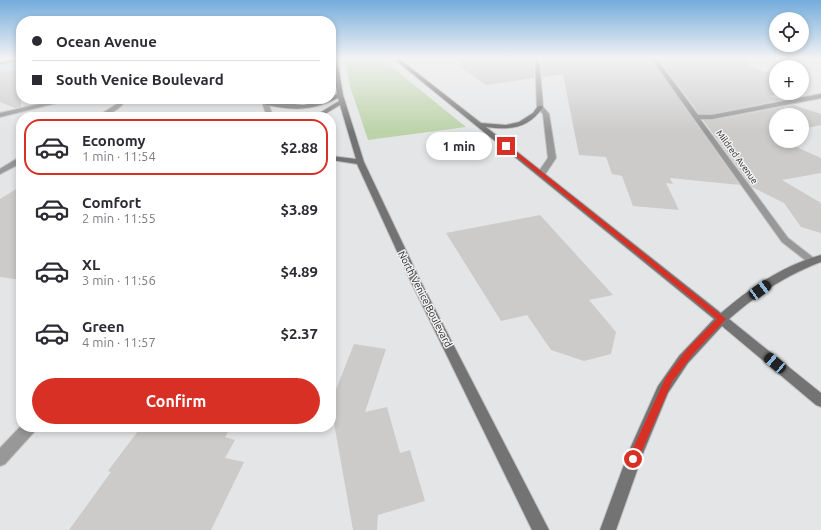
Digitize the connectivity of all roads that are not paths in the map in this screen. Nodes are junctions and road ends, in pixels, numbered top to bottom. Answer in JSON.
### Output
{"nodes":[{"id":1,"x":338,"y":83,"type":"edge"},
{"id":2,"x":426,"y":83,"type":"edge"},
{"id":3,"x":539,"y":83,"type":"edge"},
{"id":4,"x":671,"y":83,"type":"edge"},
{"id":5,"x":340,"y":95,"type":"junction"},
{"id":6,"x":821,"y":96,"type":"edge"},
{"id":7,"x":336,"y":97,"type":"edge"},
{"id":8,"x":341,"y":102,"type":"junction"},
{"id":9,"x":48,"y":104,"type":"edge"},
{"id":10,"x":120,"y":104,"type":"edge"},
{"id":11,"x":279,"y":104,"type":"edge"},
{"id":12,"x":324,"y":104,"type":"edge"},
{"id":13,"x":540,"y":107,"type":"junction"},
{"id":14,"x":107,"y":112,"type":"edge"},
{"id":15,"x":324,"y":112,"type":"edge"},
{"id":16,"x":0,"y":115,"type":"edge"},
{"id":17,"x":696,"y":117,"type":"junction"},
{"id":18,"x":480,"y":125,"type":"junction"},
{"id":19,"x":336,"y":159,"type":"edge"},
{"id":20,"x":360,"y":162,"type":"junction"},
{"id":21,"x":16,"y":163,"type":"edge"},
{"id":22,"x":0,"y":172,"type":"edge"},
{"id":23,"x":541,"y":174,"type":"junction"},
{"id":24,"x":816,"y":260,"type":"edge"},
{"id":25,"x":722,"y":319,"type":"junction"},
{"id":26,"x":821,"y":401,"type":"edge"},
{"id":27,"x":24,"y":432,"type":"edge"},
{"id":28,"x":0,"y":459,"type":"edge"},
{"id":29,"x":541,"y":530,"type":"edge"},
{"id":30,"x":608,"y":530,"type":"edge"}],
"edges":[{"from":1,"to":5,"type":"main road","name":"North Venice Boulevard"},
{"from":2,"to":18,"type":"main road"},
{"from":3,"to":13,"type":"street"},
{"from":4,"to":17,"type":"street","name":"Mildred Avenue"},
{"from":5,"to":7,"type":"main road"},
{"from":5,"to":8,"type":"main road","name":"North Venice Boulevard"},
{"from":6,"to":17,"type":"street"},
{"from":8,"to":15,"type":"main road"},
{"from":8,"to":20,"type":"main road","name":"North Venice Boulevard"},
{"from":9,"to":16,"type":"street"},
{"from":10,"to":14,"type":"street"},
{"from":11,"to":12,"type":"main road"},
{"from":13,"to":18,"type":"main road"},
{"from":13,"to":23,"type":"street"},
{"from":17,"to":24,"type":"street","name":"Mildred Avenue"},
{"from":18,"to":23,"type":"main road"},
{"from":19,"to":20,"type":"main road"},
{"from":20,"to":29,"type":"main road","name":"North Venice Boulevard"},
{"from":21,"to":22,"type":"street"},
{"from":23,"to":25,"type":"main road"},
{"from":24,"to":25,"type":"main road"},
{"from":25,"to":26,"type":"main road"},
{"from":25,"to":30,"type":"main road"},
{"from":27,"to":28,"type":"street"}]}
